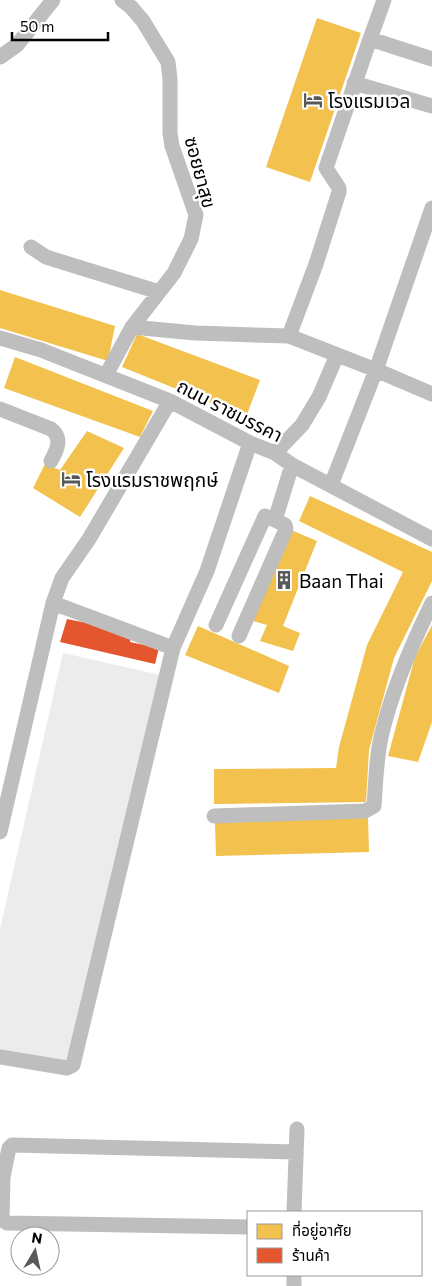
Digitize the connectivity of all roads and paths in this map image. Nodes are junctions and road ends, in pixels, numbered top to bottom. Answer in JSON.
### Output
{"nodes":[{"id":1,"x":53,"y":0,"type":"edge"},
{"id":2,"x":122,"y":0,"type":"edge"},
{"id":3,"x":384,"y":0,"type":"edge"},
{"id":4,"x":370,"y":39,"type":"junction"},
{"id":5,"x":0,"y":57,"type":"edge"},
{"id":6,"x":432,"y":60,"type":"edge"},
{"id":7,"x":354,"y":83,"type":"junction"},
{"id":8,"x":432,"y":106,"type":"edge"},
{"id":9,"x":432,"y":208,"type":"edge"},
{"id":10,"x":31,"y":247,"type":"dead end"},
{"id":11,"x":159,"y":292,"type":"junction"},
{"id":12,"x":132,"y":327,"type":"junction"},
{"id":13,"x":289,"y":336,"type":"junction"},
{"id":14,"x":1,"y":343,"type":"edge"},
{"id":15,"x":338,"y":355,"type":"junction"},
{"id":16,"x":376,"y":370,"type":"junction"},
{"id":17,"x":106,"y":375,"type":"junction"},
{"id":18,"x":432,"y":394,"type":"edge"},
{"id":19,"x":170,"y":401,"type":"junction"},
{"id":20,"x":0,"y":409,"type":"edge"},
{"id":21,"x":250,"y":443,"type":"junction"},
{"id":22,"x":275,"y":453,"type":"junction"},
{"id":23,"x":51,"y":461,"type":"dead end"},
{"id":24,"x":292,"y":465,"type":"junction"},
{"id":25,"x":331,"y":485,"type":"junction"},
{"id":26,"x":275,"y":520,"type":"junction"},
{"id":27,"x":432,"y":539,"type":"edge"},
{"id":28,"x":53,"y":602,"type":"junction"},
{"id":29,"x":432,"y":603,"type":"edge"},
{"id":30,"x":216,"y":625,"type":"dead end"},
{"id":31,"x":239,"y":636,"type":"dead end"},
{"id":32,"x":173,"y":648,"type":"junction"},
{"id":33,"x":214,"y":816,"type":"dead end"},
{"id":34,"x":0,"y":832,"type":"edge"},
{"id":35,"x":0,"y":1057,"type":"edge"},
{"id":36,"x":298,"y":1129,"type":"dead end"},
{"id":37,"x":296,"y":1152,"type":"junction"},
{"id":38,"x":2,"y":1177,"type":"edge"},
{"id":39,"x":294,"y":1211,"type":"edge"},
{"id":40,"x":247,"y":1227,"type":"edge"}],
"edges":[{"from":1,"to":5,"type":"street"},
{"from":2,"to":11,"type":"street","name":"ซอยยาสุข"},
{"from":3,"to":4,"type":"street"},
{"from":4,"to":6,"type":"street"},
{"from":4,"to":7,"type":"street"},
{"from":7,"to":8,"type":"street"},
{"from":7,"to":13,"type":"street"},
{"from":9,"to":16,"type":"street"},
{"from":10,"to":11,"type":"street"},
{"from":11,"to":12,"type":"street","name":"ซอยยาสุข"},
{"from":12,"to":13,"type":"street"},
{"from":12,"to":17,"type":"street","name":"ซอยยาสุข"},
{"from":13,"to":15,"type":"street"},
{"from":14,"to":17,"type":"street","name":"ถนน ราชมรรคา"},
{"from":15,"to":16,"type":"street"},
{"from":15,"to":22,"type":"street"},
{"from":16,"to":18,"type":"street"},
{"from":16,"to":25,"type":"street"},
{"from":17,"to":19,"type":"street","name":"ถนน ราชมรรคา"},
{"from":19,"to":21,"type":"street","name":"ถนน ราชมรรคา"},
{"from":19,"to":28,"type":"street"},
{"from":20,"to":23,"type":"street"},
{"from":21,"to":22,"type":"street","name":"ถนน ราชมรรคา"},
{"from":21,"to":32,"type":"street"},
{"from":22,"to":24,"type":"street","name":"ถนน ราชมรรคา"},
{"from":24,"to":25,"type":"street","name":"ถนน ราชมรรคา"},
{"from":24,"to":26,"type":"street"},
{"from":25,"to":27,"type":"street","name":"ถนน ราชมรรคา"},
{"from":26,"to":30,"type":"street"},
{"from":26,"to":31,"type":"street"},
{"from":28,"to":32,"type":"street"},
{"from":28,"to":34,"type":"street"},
{"from":29,"to":33,"type":"street"},
{"from":32,"to":35,"type":"street"},
{"from":36,"to":37,"type":"street"},
{"from":37,"to":38,"type":"street"},
{"from":37,"to":39,"type":"street"},
{"from":38,"to":40,"type":"street"}]}
